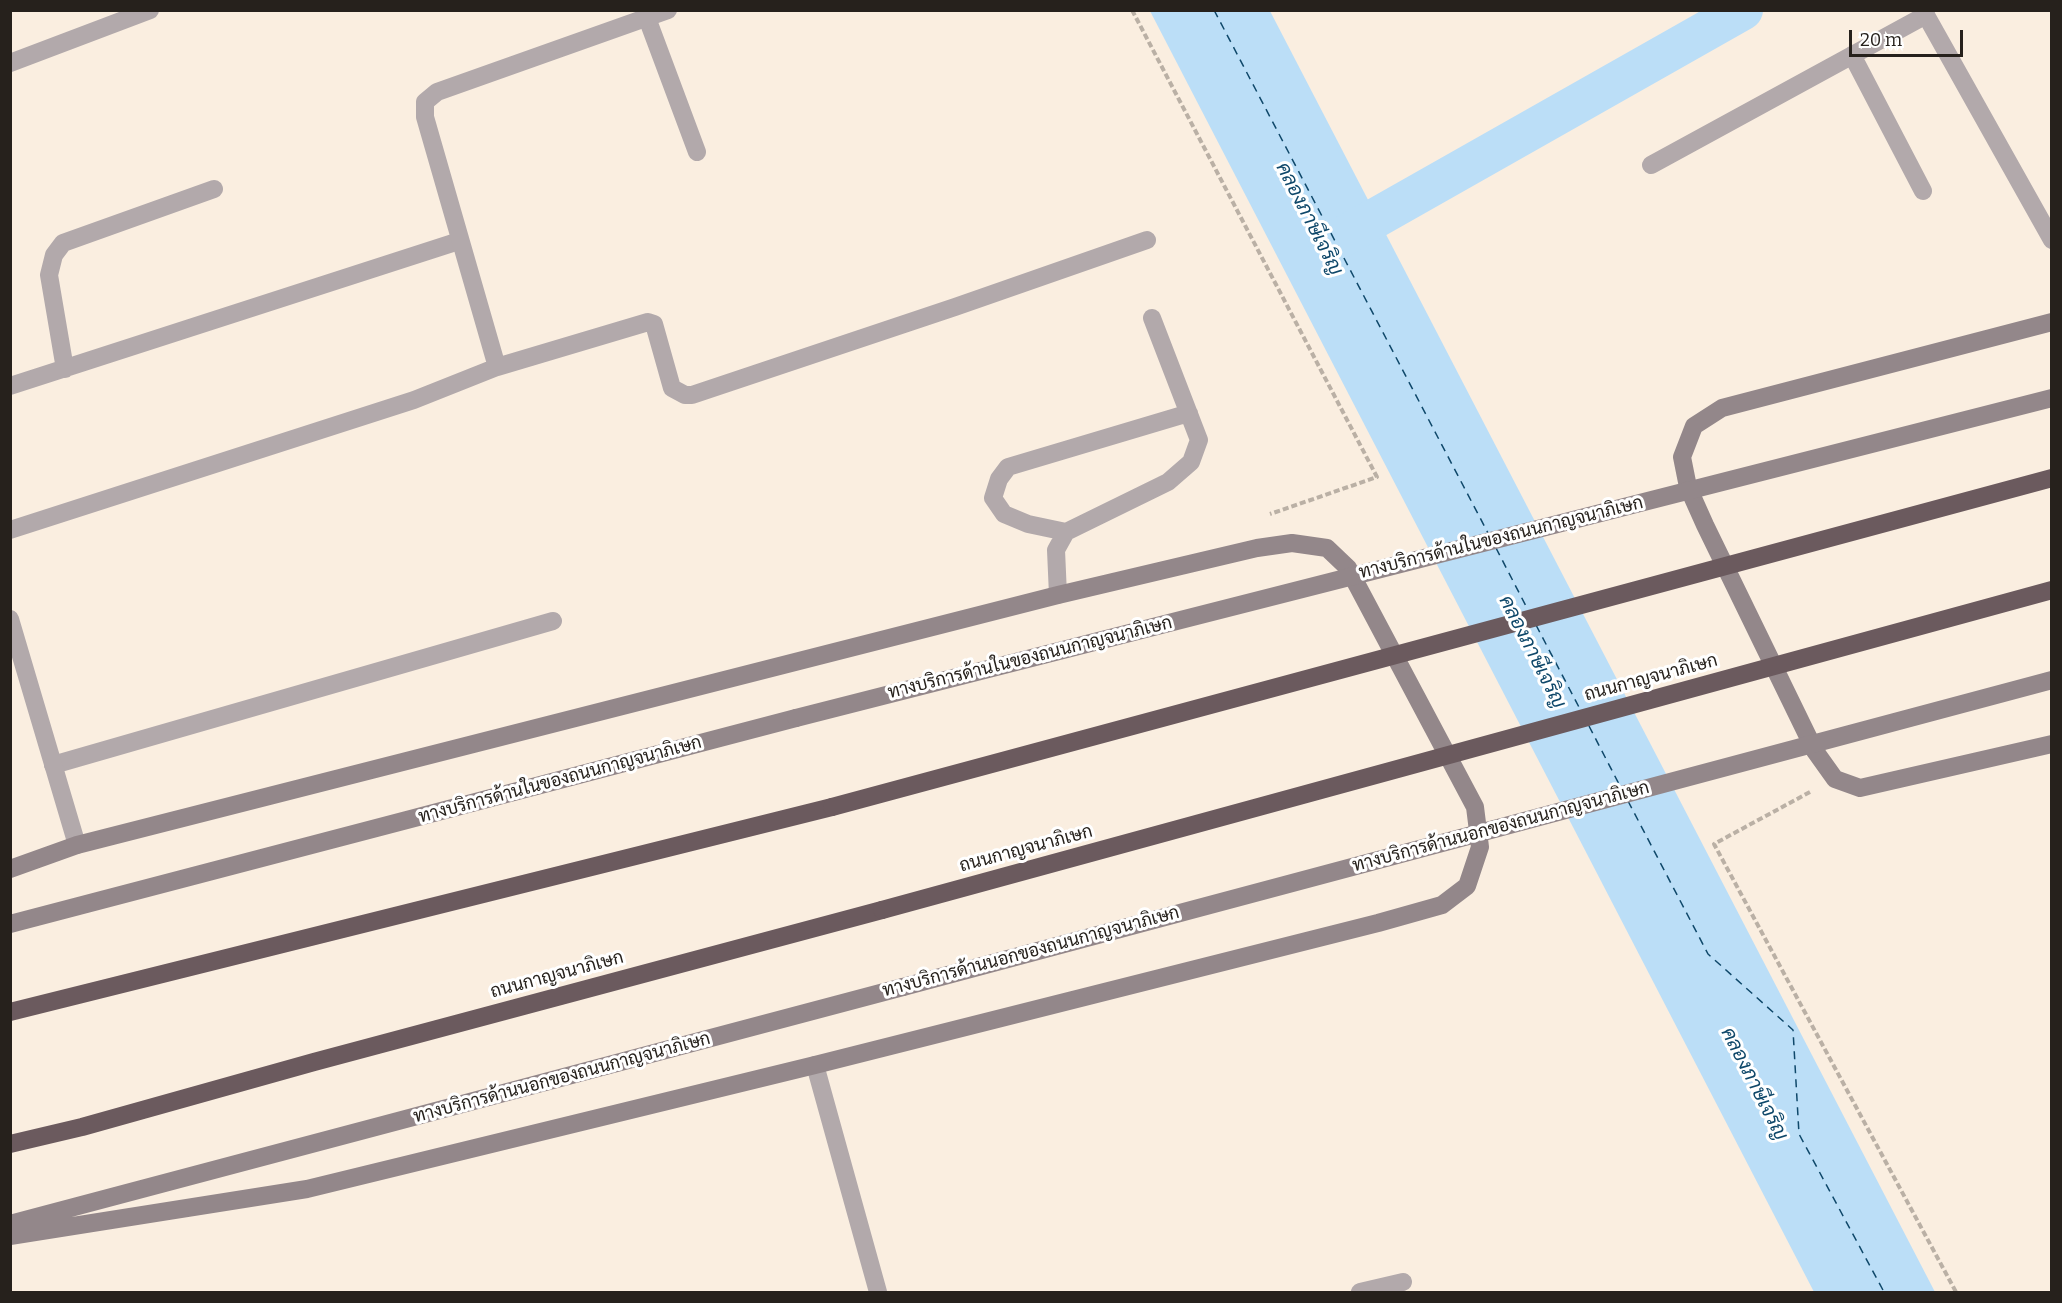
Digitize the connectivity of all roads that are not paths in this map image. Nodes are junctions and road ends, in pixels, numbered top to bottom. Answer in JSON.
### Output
{"nodes":[{"id":1,"x":150,"y":10,"type":"edge"},
{"id":2,"x":668,"y":10,"type":"edge"},
{"id":3,"x":1925,"y":13,"type":"edge"},
{"id":4,"x":647,"y":18,"type":"junction"},
{"id":5,"x":1852,"y":55,"type":"junction"},
{"id":6,"x":10,"y":63,"type":"edge"},
{"id":7,"x":697,"y":153,"type":"dead end"},
{"id":8,"x":1651,"y":165,"type":"dead end"},
{"id":9,"x":214,"y":189,"type":"dead end"},
{"id":10,"x":1923,"y":191,"type":"dead end"},
{"id":11,"x":1147,"y":240,"type":"dead end"},
{"id":12,"x":2052,"y":240,"type":"edge"},
{"id":13,"x":459,"y":241,"type":"junction"},
{"id":14,"x":1152,"y":318,"type":"dead end"},
{"id":15,"x":2052,"y":322,"type":"edge"},
{"id":16,"x":498,"y":367,"type":"junction"},
{"id":17,"x":64,"y":369,"type":"junction"},
{"id":18,"x":10,"y":386,"type":"edge"},
{"id":19,"x":2052,"y":398,"type":"edge"},
{"id":20,"x":1189,"y":413,"type":"junction"},
{"id":21,"x":2052,"y":478,"type":"edge"},
{"id":22,"x":10,"y":530,"type":"edge"},
{"id":23,"x":1066,"y":532,"type":"junction"},
{"id":24,"x":2052,"y":590,"type":"edge"},
{"id":25,"x":1058,"y":595,"type":"junction"},
{"id":26,"x":10,"y":619,"type":"edge"},
{"id":27,"x":553,"y":621,"type":"dead end"},
{"id":28,"x":2052,"y":680,"type":"edge"},
{"id":29,"x":2052,"y":744,"type":"edge"},
{"id":30,"x":53,"y":765,"type":"junction"},
{"id":31,"x":77,"y":845,"type":"junction"},
{"id":32,"x":10,"y":869,"type":"edge"},
{"id":33,"x":10,"y":924,"type":"edge"},
{"id":34,"x":10,"y":1012,"type":"edge"},
{"id":35,"x":815,"y":1065,"type":"junction"},
{"id":36,"x":82,"y":1127,"type":"junction"},
{"id":37,"x":10,"y":1144,"type":"edge"},
{"id":38,"x":10,"y":1156,"type":"edge"},
{"id":39,"x":10,"y":1224,"type":"edge"},
{"id":40,"x":10,"y":1236,"type":"edge"},
{"id":41,"x":1403,"y":1282,"type":"dead end"},
{"id":42,"x":878,"y":1293,"type":"edge"},
{"id":43,"x":1360,"y":1293,"type":"edge"}],
"edges":[{"from":1,"to":6,"type":"street"},
{"from":2,"to":4,"type":"street"},
{"from":3,"to":5,"type":"street"},
{"from":3,"to":12,"type":"street"},
{"from":4,"to":7,"type":"street"},
{"from":4,"to":13,"type":"street"},
{"from":5,"to":8,"type":"street"},
{"from":5,"to":10,"type":"street"},
{"from":9,"to":17,"type":"street"},
{"from":11,"to":16,"type":"street"},
{"from":13,"to":16,"type":"street"},
{"from":13,"to":17,"type":"street"},
{"from":14,"to":20,"type":"street"},
{"from":15,"to":29,"type":"main road"},
{"from":16,"to":22,"type":"street"},
{"from":17,"to":18,"type":"street"},
{"from":19,"to":33,"type":"main road","name":"ทางบริการด้านในของถนนกาญจนาภิเษก","bridge":true},
{"from":20,"to":23,"type":"street"},
{"from":20,"to":23,"type":"street"},
{"from":21,"to":34,"type":"highway","bridge":true},
{"from":23,"to":25,"type":"street"},
{"from":24,"to":36,"type":"highway","name":"ถนนกาญจนาภิเษก","bridge":true},
{"from":25,"to":31,"type":"main road"},
{"from":25,"to":35,"type":"main road"},
{"from":26,"to":30,"type":"street"},
{"from":27,"to":30,"type":"street"},
{"from":28,"to":39,"type":"main road","name":"ทางบริการด้านนอกของถนนกาญจนาภิเษก","bridge":true},
{"from":30,"to":31,"type":"street"},
{"from":31,"to":32,"type":"main road"},
{"from":35,"to":40,"type":"main road"},
{"from":35,"to":42,"type":"street"},
{"from":36,"to":37,"type":"highway","name":"ถนนกาญจนาภิเษก"},
{"from":36,"to":38,"type":"highway"},
{"from":41,"to":43,"type":"street"}]}
